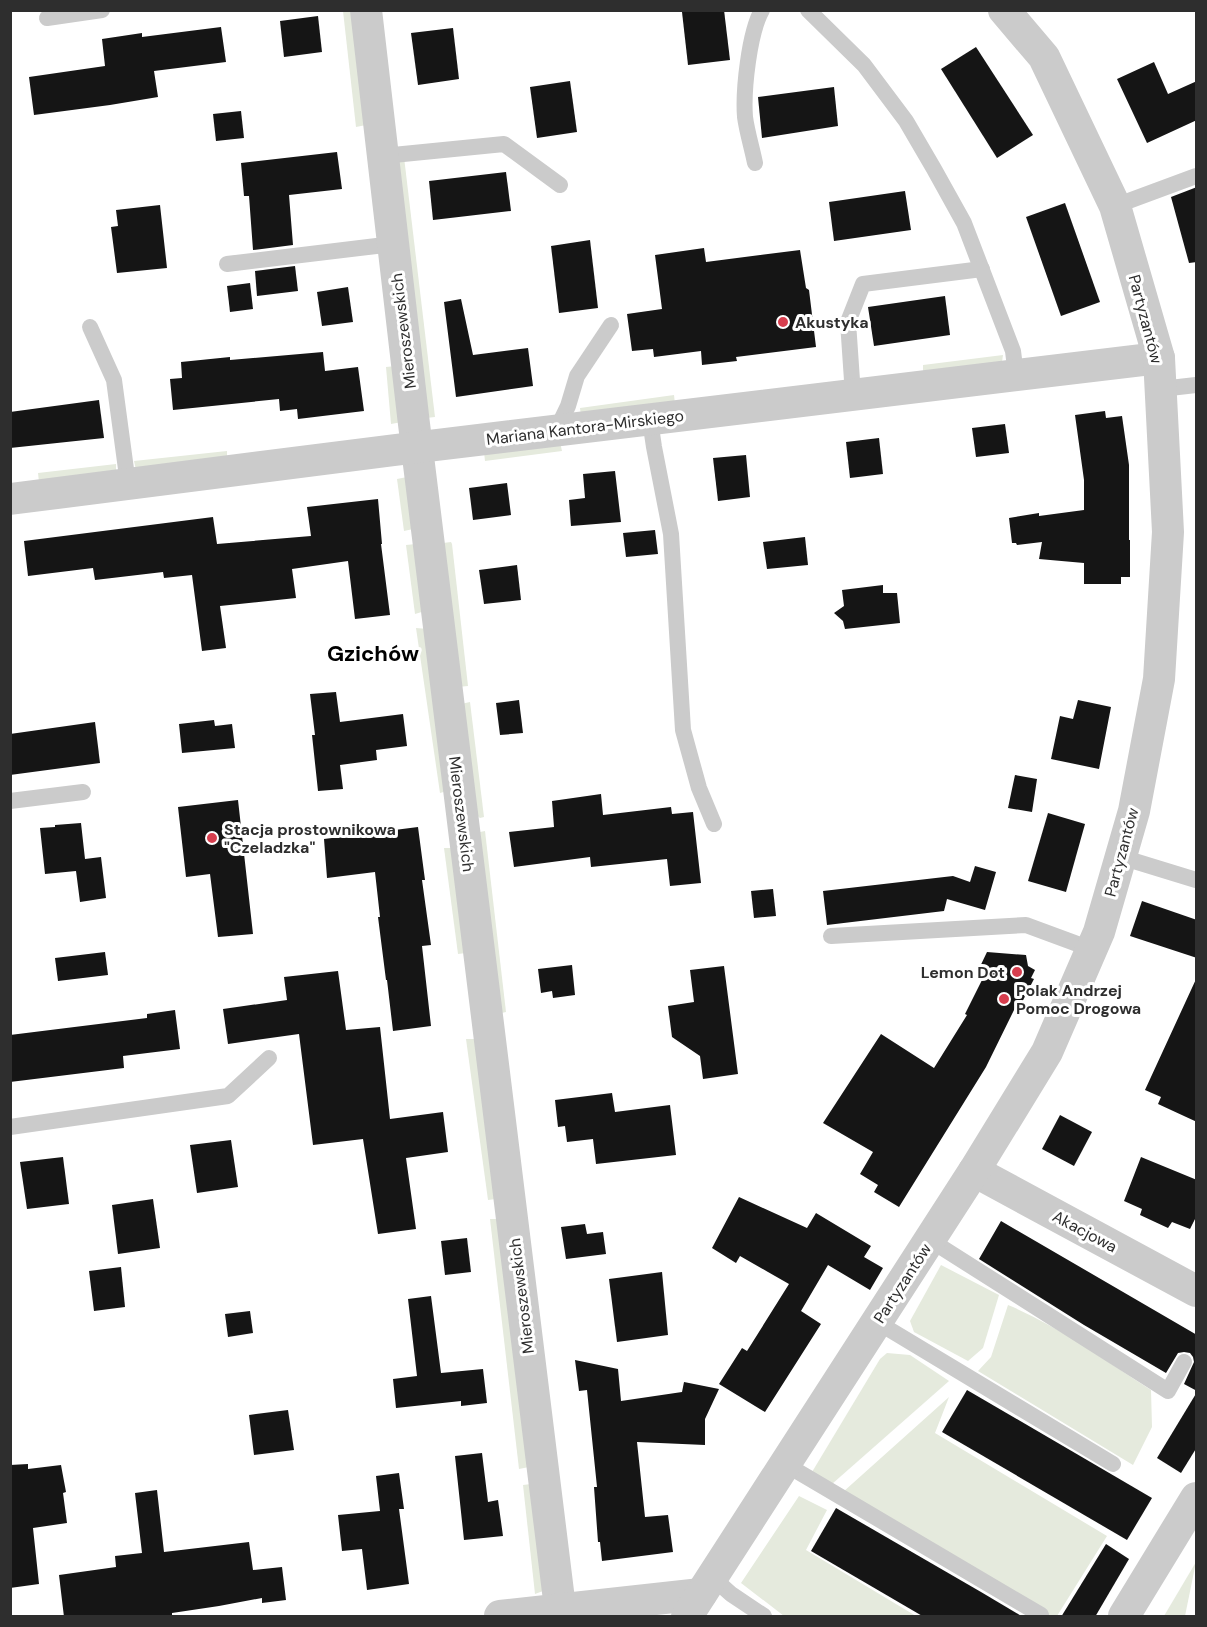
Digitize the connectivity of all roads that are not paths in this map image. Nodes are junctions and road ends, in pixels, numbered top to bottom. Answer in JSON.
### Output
{"nodes":[{"id":1,"x":102,"y":10,"type":"edge"},
{"id":2,"x":366,"y":10,"type":"edge"},
{"id":3,"x":762,"y":10,"type":"edge"},
{"id":4,"x":808,"y":10,"type":"edge"},
{"id":5,"x":1004,"y":10,"type":"edge"},
{"id":6,"x":47,"y":18,"type":"dead end"},
{"id":7,"x":383,"y":156,"type":"junction"},
{"id":8,"x":755,"y":163,"type":"dead end"},
{"id":9,"x":1197,"y":176,"type":"edge"},
{"id":10,"x":560,"y":185,"type":"dead end"},
{"id":11,"x":1115,"y":206,"type":"junction"},
{"id":12,"x":393,"y":244,"type":"junction"},
{"id":13,"x":227,"y":264,"type":"dead end"},
{"id":14,"x":982,"y":269,"type":"junction"},
{"id":15,"x":611,"y":325,"type":"dead end"},
{"id":16,"x":90,"y":327,"type":"dead end"},
{"id":17,"x":1160,"y":358,"type":"junction"},
{"id":18,"x":1016,"y":375,"type":"junction"},
{"id":19,"x":1197,"y":385,"type":"edge"},
{"id":20,"x":1161,"y":389,"type":"junction"},
{"id":21,"x":853,"y":395,"type":"junction"},
{"id":22,"x":650,"y":420,"type":"junction"},
{"id":23,"x":556,"y":431,"type":"junction"},
{"id":24,"x":417,"y":448,"type":"junction"},
{"id":25,"x":128,"y":484,"type":"junction"},
{"id":26,"x":10,"y":499,"type":"edge"},
{"id":27,"x":83,"y":792,"type":"dead end"},
{"id":28,"x":10,"y":801,"type":"edge"},
{"id":29,"x":714,"y":824,"type":"dead end"},
{"id":30,"x":1121,"y":857,"type":"junction"},
{"id":31,"x":1197,"y":880,"type":"edge"},
{"id":32,"x":831,"y":936,"type":"dead end"},
{"id":33,"x":1091,"y":949,"type":"junction"},
{"id":34,"x":269,"y":1058,"type":"dead end"},
{"id":35,"x":10,"y":1127,"type":"edge"},
{"id":36,"x":974,"y":1171,"type":"junction"},
{"id":37,"x":930,"y":1240,"type":"junction"},
{"id":38,"x":1197,"y":1291,"type":"edge"},
{"id":39,"x":877,"y":1322,"type":"junction"},
{"id":40,"x":1184,"y":1362,"type":"dead end"},
{"id":41,"x":785,"y":1464,"type":"junction"},
{"id":42,"x":1113,"y":1464,"type":"dead end"},
{"id":43,"x":1197,"y":1498,"type":"edge"},
{"id":44,"x":700,"y":1596,"type":"edge"},
{"id":45,"x":560,"y":1613,"type":"edge"},
{"id":46,"x":1041,"y":1615,"type":"dead end"},
{"id":47,"x":500,"y":1617,"type":"edge"},
{"id":48,"x":764,"y":1617,"type":"edge"},
{"id":49,"x":1124,"y":1617,"type":"edge"}],
"edges":[{"from":1,"to":6,"type":"lane"},
{"from":2,"to":7,"type":"street","name":"Mieroszewskich"},
{"from":3,"to":8,"type":"lane"},
{"from":4,"to":14,"type":"lane"},
{"from":5,"to":11,"type":"street","name":"Partyzantów"},
{"from":7,"to":10,"type":"lane"},
{"from":7,"to":12,"type":"street","name":"Mieroszewskich"},
{"from":9,"to":11,"type":"lane"},
{"from":11,"to":17,"type":"street","name":"Partyzantów"},
{"from":12,"to":13,"type":"lane"},
{"from":12,"to":24,"type":"street","name":"Mieroszewskich"},
{"from":14,"to":18,"type":"lane"},
{"from":14,"to":21,"type":"lane"},
{"from":15,"to":23,"type":"lane"},
{"from":16,"to":25,"type":"lane"},
{"from":17,"to":18,"type":"street","name":"Mariana Kantora-Mirskiego"},
{"from":17,"to":20,"type":"street","name":"Partyzantów"},
{"from":18,"to":21,"type":"street","name":"Mariana Kantora-Mirskiego"},
{"from":19,"to":20,"type":"lane"},
{"from":20,"to":30,"type":"street","name":"Partyzantów"},
{"from":21,"to":22,"type":"street","name":"Mariana Kantora-Mirskiego"},
{"from":22,"to":23,"type":"street","name":"Mariana Kantora-Mirskiego"},
{"from":22,"to":29,"type":"lane"},
{"from":23,"to":24,"type":"street","name":"Mariana Kantora-Mirskiego"},
{"from":24,"to":25,"type":"street","name":"Mariana Kantora-Mirskiego"},
{"from":24,"to":45,"type":"street","name":"Mieroszewskich"},
{"from":25,"to":26,"type":"street","name":"Mariana Kantora-Mirskiego"},
{"from":27,"to":28,"type":"lane"},
{"from":30,"to":31,"type":"lane"},
{"from":30,"to":33,"type":"street","name":"Partyzantów"},
{"from":32,"to":33,"type":"lane"},
{"from":33,"to":36,"type":"street","name":"Partyzantów"},
{"from":34,"to":35,"type":"lane"},
{"from":36,"to":37,"type":"street","name":"Partyzantów"},
{"from":36,"to":38,"type":"street","name":"Akacjowa"},
{"from":37,"to":39,"type":"street","name":"Partyzantów"},
{"from":37,"to":40,"type":"lane"},
{"from":39,"to":41,"type":"street","name":"Partyzantów"},
{"from":39,"to":42,"type":"lane"},
{"from":41,"to":44,"type":"street","name":"Partyzantów"},
{"from":41,"to":46,"type":"lane"},
{"from":43,"to":49,"type":"street"},
{"from":44,"to":45,"type":"street"},
{"from":44,"to":48,"type":"lane"},
{"from":45,"to":47,"type":"street"}]}
